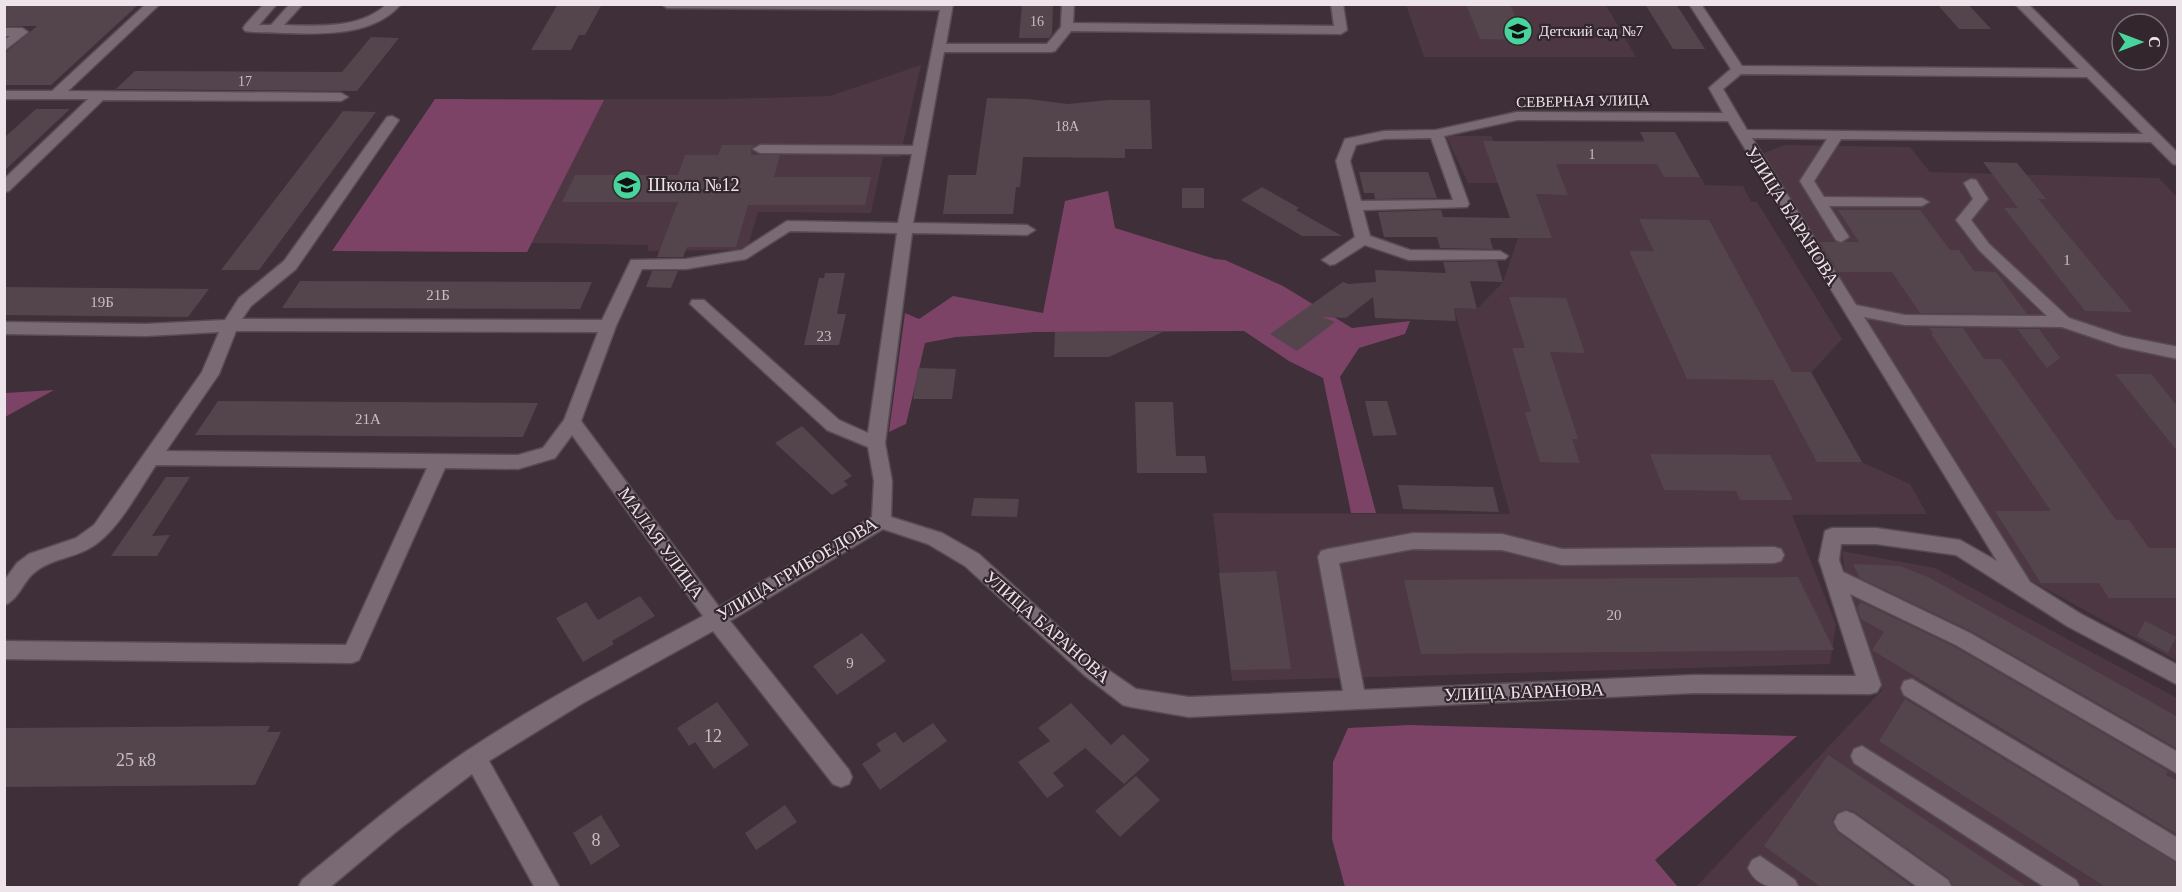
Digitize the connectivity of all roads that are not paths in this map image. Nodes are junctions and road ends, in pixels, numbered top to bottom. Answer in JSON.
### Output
{"nodes":[{"id":1,"x":154,"y":4,"type":"edge"},
{"id":2,"x":272,"y":4,"type":"edge"},
{"id":3,"x":297,"y":4,"type":"edge"},
{"id":4,"x":395,"y":4,"type":"edge"},
{"id":5,"x":667,"y":4,"type":"edge"},
{"id":6,"x":1068,"y":4,"type":"edge"},
{"id":7,"x":1337,"y":4,"type":"edge"},
{"id":8,"x":1695,"y":4,"type":"edge"},
{"id":9,"x":2022,"y":4,"type":"edge"},
{"id":10,"x":947,"y":5,"type":"edge"},
{"id":11,"x":1067,"y":27,"type":"junction"},
{"id":12,"x":275,"y":28,"type":"junction"},
{"id":13,"x":4,"y":32,"type":"edge"},
{"id":14,"x":4,"y":47,"type":"edge"},
{"id":15,"x":940,"y":48,"type":"junction"},
{"id":16,"x":1738,"y":70,"type":"junction"},
{"id":17,"x":2090,"y":73,"type":"junction"},
{"id":18,"x":4,"y":95,"type":"edge"},
{"id":19,"x":56,"y":95,"type":"junction"},
{"id":20,"x":99,"y":96,"type":"junction"},
{"id":21,"x":341,"y":97,"type":"dead end"},
{"id":22,"x":1732,"y":117,"type":"junction"},
{"id":23,"x":392,"y":120,"type":"dead end"},
{"id":24,"x":1436,"y":134,"type":"junction"},
{"id":25,"x":1742,"y":134,"type":"junction"},
{"id":26,"x":1837,"y":135,"type":"junction"},
{"id":27,"x":2154,"y":138,"type":"junction"},
{"id":28,"x":760,"y":149,"type":"dead end"},
{"id":29,"x":919,"y":150,"type":"junction"},
{"id":30,"x":2178,"y":161,"type":"edge"},
{"id":31,"x":1971,"y":183,"type":"dead end"},
{"id":32,"x":4,"y":188,"type":"edge"},
{"id":33,"x":1819,"y":201,"type":"junction"},
{"id":34,"x":1922,"y":202,"type":"dead end"},
{"id":35,"x":1354,"y":206,"type":"junction"},
{"id":36,"x":905,"y":227,"type":"junction"},
{"id":37,"x":1027,"y":230,"type":"dead end"},
{"id":38,"x":1841,"y":237,"type":"dead end"},
{"id":39,"x":1363,"y":239,"type":"junction"},
{"id":40,"x":1500,"y":256,"type":"dead end"},
{"id":41,"x":1330,"y":260,"type":"dead end"},
{"id":42,"x":698,"y":304,"type":"dead end"},
{"id":43,"x":1850,"y":309,"type":"junction"},
{"id":44,"x":2063,"y":322,"type":"junction"},
{"id":45,"x":230,"y":325,"type":"junction"},
{"id":46,"x":608,"y":326,"type":"junction"},
{"id":47,"x":4,"y":328,"type":"edge"},
{"id":48,"x":2178,"y":353,"type":"edge"},
{"id":49,"x":572,"y":422,"type":"junction"},
{"id":50,"x":876,"y":443,"type":"junction"},
{"id":51,"x":151,"y":458,"type":"junction"},
{"id":52,"x":439,"y":462,"type":"junction"},
{"id":53,"x":881,"y":521,"type":"junction"},
{"id":54,"x":1774,"y":555,"type":"dead end"},
{"id":55,"x":1834,"y":577,"type":"junction"},
{"id":56,"x":2022,"y":586,"type":"junction"},
{"id":57,"x":4,"y":597,"type":"edge"},
{"id":58,"x":716,"y":619,"type":"junction"},
{"id":59,"x":4,"y":650,"type":"edge"},
{"id":60,"x":2178,"y":676,"type":"edge"},
{"id":61,"x":1912,"y":688,"type":"dead end"},
{"id":62,"x":1355,"y":699,"type":"junction"},
{"id":63,"x":1862,"y":756,"type":"dead end"},
{"id":64,"x":475,"y":758,"type":"junction"},
{"id":65,"x":2178,"y":764,"type":"edge"},
{"id":66,"x":841,"y":777,"type":"dead end"},
{"id":67,"x":1845,"y":822,"type":"dead end"},
{"id":68,"x":2178,"y":851,"type":"edge"},
{"id":69,"x":1760,"y":868,"type":"dead end"},
{"id":70,"x":310,"y":888,"type":"edge"},
{"id":71,"x":548,"y":888,"type":"edge"},
{"id":72,"x":1787,"y":888,"type":"edge"},
{"id":73,"x":1940,"y":888,"type":"edge"},
{"id":74,"x":2068,"y":888,"type":"edge"}],
"edges":[{"from":1,"to":19,"type":"street"},
{"from":2,"to":12,"type":"street"},
{"from":3,"to":12,"type":"street"},
{"from":4,"to":12,"type":"street"},
{"from":5,"to":10,"type":"street"},
{"from":6,"to":11,"type":"street"},
{"from":7,"to":11,"type":"street"},
{"from":8,"to":16,"type":"street"},
{"from":9,"to":17,"type":"street"},
{"from":10,"to":15,"type":"street","name":"УЛИЦА ГРИБОЕДОВА"},
{"from":11,"to":15,"type":"street"},
{"from":13,"to":14,"type":"street"},
{"from":15,"to":29,"type":"street","name":"УЛИЦА ГРИБОЕДОВА"},
{"from":16,"to":17,"type":"street"},
{"from":16,"to":22,"type":"street"},
{"from":17,"to":27,"type":"street"},
{"from":18,"to":19,"type":"street"},
{"from":19,"to":20,"type":"street"},
{"from":20,"to":21,"type":"street"},
{"from":20,"to":32,"type":"street"},
{"from":22,"to":24,"type":"street","name":"СЕВЕРНАЯ УЛИЦА"},
{"from":22,"to":25,"type":"street"},
{"from":23,"to":45,"type":"street"},
{"from":24,"to":35,"type":"street","name":"СЕВЕРНАЯ УЛИЦА"},
{"from":24,"to":35,"type":"street"},
{"from":25,"to":26,"type":"street","name":"УЛИЦА БАРАНОВА"},
{"from":25,"to":43,"type":"street","name":"УЛИЦА БАРАНОВА"},
{"from":26,"to":27,"type":"street","name":"УЛИЦА БАРАНОВА"},
{"from":26,"to":33,"type":"street"},
{"from":27,"to":30,"type":"street"},
{"from":28,"to":29,"type":"street"},
{"from":29,"to":36,"type":"street","name":"УЛИЦА ГРИБОЕДОВА"},
{"from":31,"to":44,"type":"street"},
{"from":33,"to":34,"type":"street"},
{"from":33,"to":38,"type":"street"},
{"from":35,"to":39,"type":"street"},
{"from":36,"to":37,"type":"street"},
{"from":36,"to":46,"type":"street"},
{"from":36,"to":50,"type":"street","name":"УЛИЦА ГРИБОЕДОВА"},
{"from":39,"to":40,"type":"street"},
{"from":39,"to":41,"type":"street"},
{"from":42,"to":50,"type":"street"},
{"from":43,"to":44,"type":"street"},
{"from":43,"to":56,"type":"street","name":"УЛИЦА БАРАНОВА"},
{"from":44,"to":48,"type":"street"},
{"from":45,"to":46,"type":"street"},
{"from":45,"to":47,"type":"street"},
{"from":45,"to":51,"type":"street"},
{"from":46,"to":49,"type":"street"},
{"from":49,"to":52,"type":"street"},
{"from":49,"to":58,"type":"street","name":"МАЛАЯ УЛИЦА"},
{"from":50,"to":53,"type":"street","name":"УЛИЦА ГРИБОЕДОВА"},
{"from":51,"to":52,"type":"street"},
{"from":51,"to":57,"type":"street"},
{"from":52,"to":59,"type":"street"},
{"from":53,"to":58,"type":"street","name":"УЛИЦА ГРИБОЕДОВА"},
{"from":53,"to":62,"type":"street","name":"УЛИЦА БАРАНОВА"},
{"from":54,"to":62,"type":"street"},
{"from":55,"to":56,"type":"street","name":"УЛИЦА БАРАНОВА"},
{"from":55,"to":62,"type":"street","name":"УЛИЦА БАРАНОВА"},
{"from":55,"to":65,"type":"street"},
{"from":56,"to":60,"type":"street","name":"УЛИЦА БАРАНОВА"},
{"from":58,"to":64,"type":"street","name":"УЛИЦА ГРИБОЕДОВА"},
{"from":58,"to":66,"type":"street","name":"МАЛАЯ УЛИЦА"},
{"from":61,"to":68,"type":"street"},
{"from":63,"to":74,"type":"street"},
{"from":64,"to":70,"type":"street","name":"УЛИЦА ГРИБОЕДОВА"},
{"from":64,"to":71,"type":"street"},
{"from":67,"to":73,"type":"street"},
{"from":69,"to":72,"type":"street"}]}
